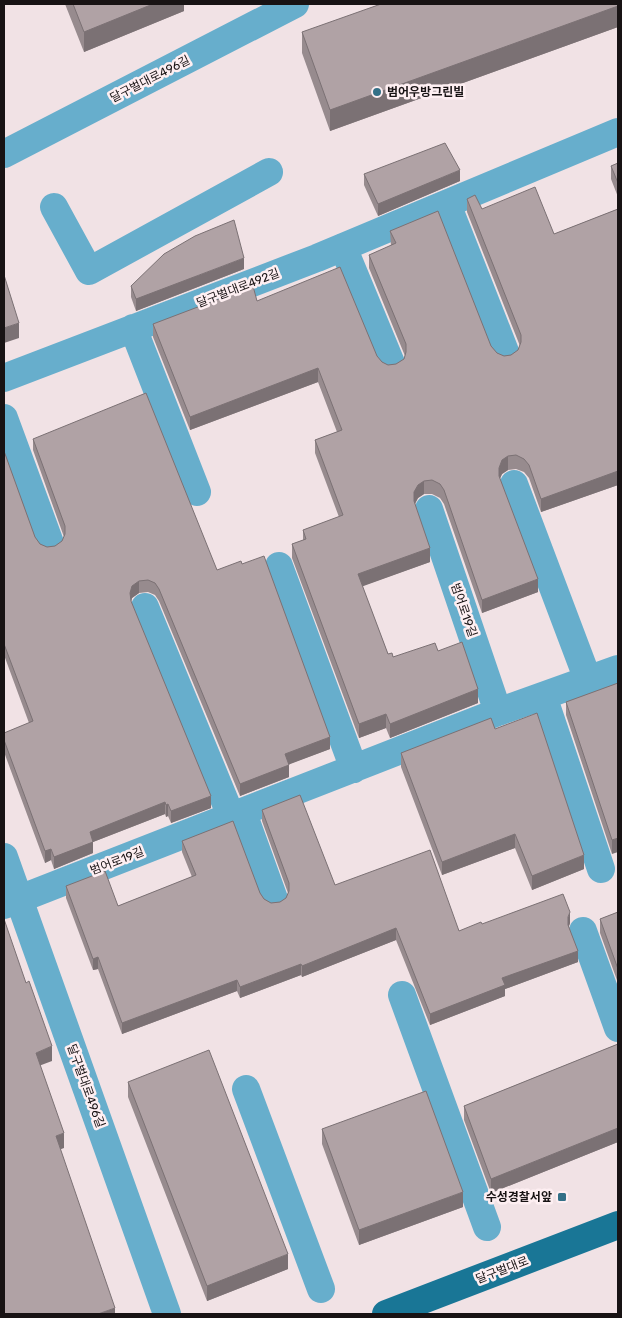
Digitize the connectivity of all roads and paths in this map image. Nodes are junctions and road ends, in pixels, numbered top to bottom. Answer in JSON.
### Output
{"nodes":[{"id":1,"x":295,"y":4,"type":"edge"},
{"id":2,"x":618,"y":132,"type":"edge"},
{"id":3,"x":4,"y":154,"type":"edge"},
{"id":4,"x":269,"y":172,"type":"dead end"},
{"id":5,"x":447,"y":204,"type":"junction"},
{"id":6,"x":54,"y":207,"type":"dead end"},
{"id":7,"x":343,"y":247,"type":"junction"},
{"id":8,"x":133,"y":328,"type":"junction"},
{"id":9,"x":506,"y":354,"type":"edge"},
{"id":10,"x":391,"y":363,"type":"edge"},
{"id":11,"x":4,"y":378,"type":"edge"},
{"id":12,"x":4,"y":418,"type":"edge"},
{"id":13,"x":514,"y":484,"type":"dead end"},
{"id":14,"x":196,"y":492,"type":"dead end"},
{"id":15,"x":429,"y":509,"type":"dead end"},
{"id":16,"x":50,"y":542,"type":"dead end"},
{"id":17,"x":279,"y":566,"type":"dead end"},
{"id":18,"x":145,"y":607,"type":"dead end"},
{"id":19,"x":618,"y":669,"type":"edge"},
{"id":20,"x":588,"y":680,"type":"junction"},
{"id":21,"x":543,"y":696,"type":"junction"},
{"id":22,"x":498,"y":712,"type":"junction"},
{"id":23,"x":354,"y":769,"type":"junction"},
{"id":24,"x":237,"y":815,"type":"junction"},
{"id":25,"x":4,"y":857,"type":"edge"},
{"id":26,"x":601,"y":869,"type":"dead end"},
{"id":27,"x":274,"y":899,"type":"dead end"},
{"id":28,"x":11,"y":902,"type":"edge"},
{"id":29,"x":583,"y":931,"type":"dead end"},
{"id":30,"x":402,"y":995,"type":"dead end"},
{"id":31,"x":618,"y":1028,"type":"edge"},
{"id":32,"x":246,"y":1089,"type":"dead end"},
{"id":33,"x":618,"y":1225,"type":"edge"},
{"id":34,"x":487,"y":1227,"type":"dead end"},
{"id":35,"x":321,"y":1289,"type":"dead end"},
{"id":36,"x":167,"y":1314,"type":"edge"},
{"id":37,"x":386,"y":1314,"type":"edge"}],
"edges":[{"from":1,"to":3,"type":"street","name":"달구벌대로496길"},
{"from":2,"to":5,"type":"street","name":"달구벌대로492길"},
{"from":4,"to":6,"type":"street"},
{"from":5,"to":7,"type":"street","name":"달구벌대로492길"},
{"from":5,"to":9,"type":"street"},
{"from":7,"to":8,"type":"street","name":"달구벌대로492길"},
{"from":7,"to":10,"type":"street"},
{"from":8,"to":11,"type":"street","name":"달구벌대로492길"},
{"from":8,"to":14,"type":"street"},
{"from":12,"to":16,"type":"street"},
{"from":13,"to":20,"type":"street"},
{"from":15,"to":22,"type":"street","name":"범어로19길"},
{"from":17,"to":23,"type":"street"},
{"from":18,"to":24,"type":"street"},
{"from":19,"to":20,"type":"street","name":"범어로19길"},
{"from":20,"to":21,"type":"street","name":"범어로19길"},
{"from":21,"to":22,"type":"street","name":"범어로19길"},
{"from":21,"to":26,"type":"street"},
{"from":22,"to":23,"type":"street","name":"범어로19길"},
{"from":23,"to":24,"type":"street","name":"범어로19길"},
{"from":24,"to":27,"type":"street"},
{"from":24,"to":28,"type":"street","name":"범어로19길"},
{"from":25,"to":28,"type":"street","name":"달구벌대로496길"},
{"from":28,"to":36,"type":"street","name":"달구벌대로496길"},
{"from":29,"to":31,"type":"street"},
{"from":30,"to":34,"type":"street"},
{"from":32,"to":35,"type":"street"},
{"from":33,"to":37,"type":"main road","name":"달구벌대로"}]}
